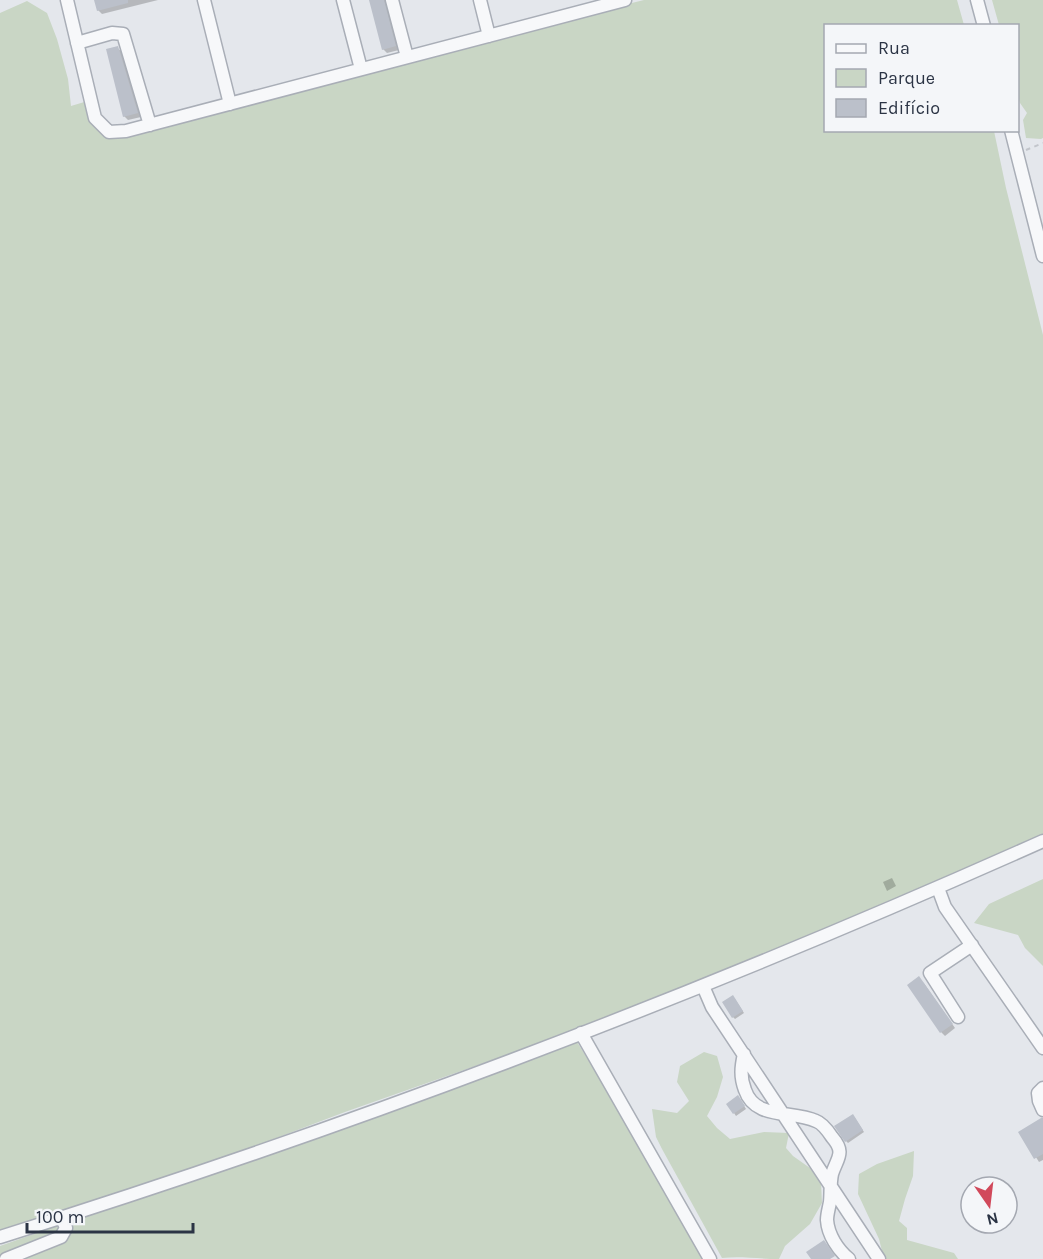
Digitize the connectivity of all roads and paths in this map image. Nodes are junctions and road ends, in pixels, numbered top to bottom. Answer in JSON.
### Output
{"nodes":[{"id":1,"x":67,"y":0,"type":"edge"},
{"id":2,"x":204,"y":0,"type":"edge"},
{"id":3,"x":343,"y":0,"type":"edge"},
{"id":4,"x":392,"y":0,"type":"edge"},
{"id":5,"x":480,"y":0,"type":"edge"},
{"id":6,"x":621,"y":0,"type":"edge"},
{"id":7,"x":977,"y":0,"type":"edge"},
{"id":8,"x":983,"y":24,"type":"edge"},
{"id":9,"x":489,"y":36,"type":"junction"},
{"id":10,"x":77,"y":43,"type":"junction"},
{"id":11,"x":407,"y":57,"type":"junction"},
{"id":12,"x":361,"y":69,"type":"junction"},
{"id":13,"x":230,"y":104,"type":"junction"},
{"id":14,"x":150,"y":124,"type":"junction"},
{"id":15,"x":1012,"y":132,"type":"edge"},
{"id":16,"x":1043,"y":143,"type":"edge"},
{"id":17,"x":1017,"y":154,"type":"junction"},
{"id":18,"x":1043,"y":256,"type":"edge"},
{"id":19,"x":1043,"y":841,"type":"edge"},
{"id":20,"x":938,"y":888,"type":"junction"},
{"id":21,"x":972,"y":945,"type":"junction"},
{"id":22,"x":703,"y":986,"type":"junction"},
{"id":23,"x":958,"y":1017,"type":"dead end"},
{"id":24,"x":581,"y":1034,"type":"junction"},
{"id":25,"x":1043,"y":1048,"type":"edge"},
{"id":26,"x":744,"y":1054,"type":"junction"},
{"id":27,"x":1043,"y":1088,"type":"edge"},
{"id":28,"x":1043,"y":1110,"type":"edge"},
{"id":29,"x":783,"y":1113,"type":"junction"},
{"id":30,"x":831,"y":1186,"type":"junction"},
{"id":31,"x":62,"y":1218,"type":"junction"},
{"id":32,"x":0,"y":1237,"type":"edge"},
{"id":33,"x":874,"y":1257,"type":"edge"},
{"id":34,"x":6,"y":1259,"type":"edge"},
{"id":35,"x":710,"y":1259,"type":"edge"},
{"id":36,"x":849,"y":1259,"type":"edge"}],
"edges":[{"from":1,"to":10,"type":"street"},
{"from":2,"to":13,"type":"street"},
{"from":3,"to":12,"type":"street"},
{"from":4,"to":11,"type":"street"},
{"from":5,"to":9,"type":"street"},
{"from":6,"to":9,"type":"street"},
{"from":7,"to":8,"type":"street"},
{"from":9,"to":11,"type":"street"},
{"from":10,"to":14,"type":"street"},
{"from":10,"to":14,"type":"street"},
{"from":11,"to":12,"type":"street"},
{"from":12,"to":13,"type":"street"},
{"from":13,"to":14,"type":"street"},
{"from":15,"to":17,"type":"street"},
{"from":16,"to":17,"type":"path"},
{"from":17,"to":18,"type":"street"},
{"from":19,"to":20,"type":"street"},
{"from":20,"to":21,"type":"street"},
{"from":20,"to":22,"type":"street"},
{"from":21,"to":23,"type":"street"},
{"from":21,"to":25,"type":"street"},
{"from":22,"to":24,"type":"street"},
{"from":22,"to":26,"type":"street"},
{"from":24,"to":31,"type":"street"},
{"from":24,"to":35,"type":"street"},
{"from":26,"to":29,"type":"street"},
{"from":26,"to":29,"type":"street"},
{"from":27,"to":28,"type":"street"},
{"from":29,"to":30,"type":"street"},
{"from":29,"to":30,"type":"street"},
{"from":30,"to":33,"type":"street"},
{"from":30,"to":36,"type":"street"},
{"from":31,"to":32,"type":"street"},
{"from":31,"to":34,"type":"street"}]}
